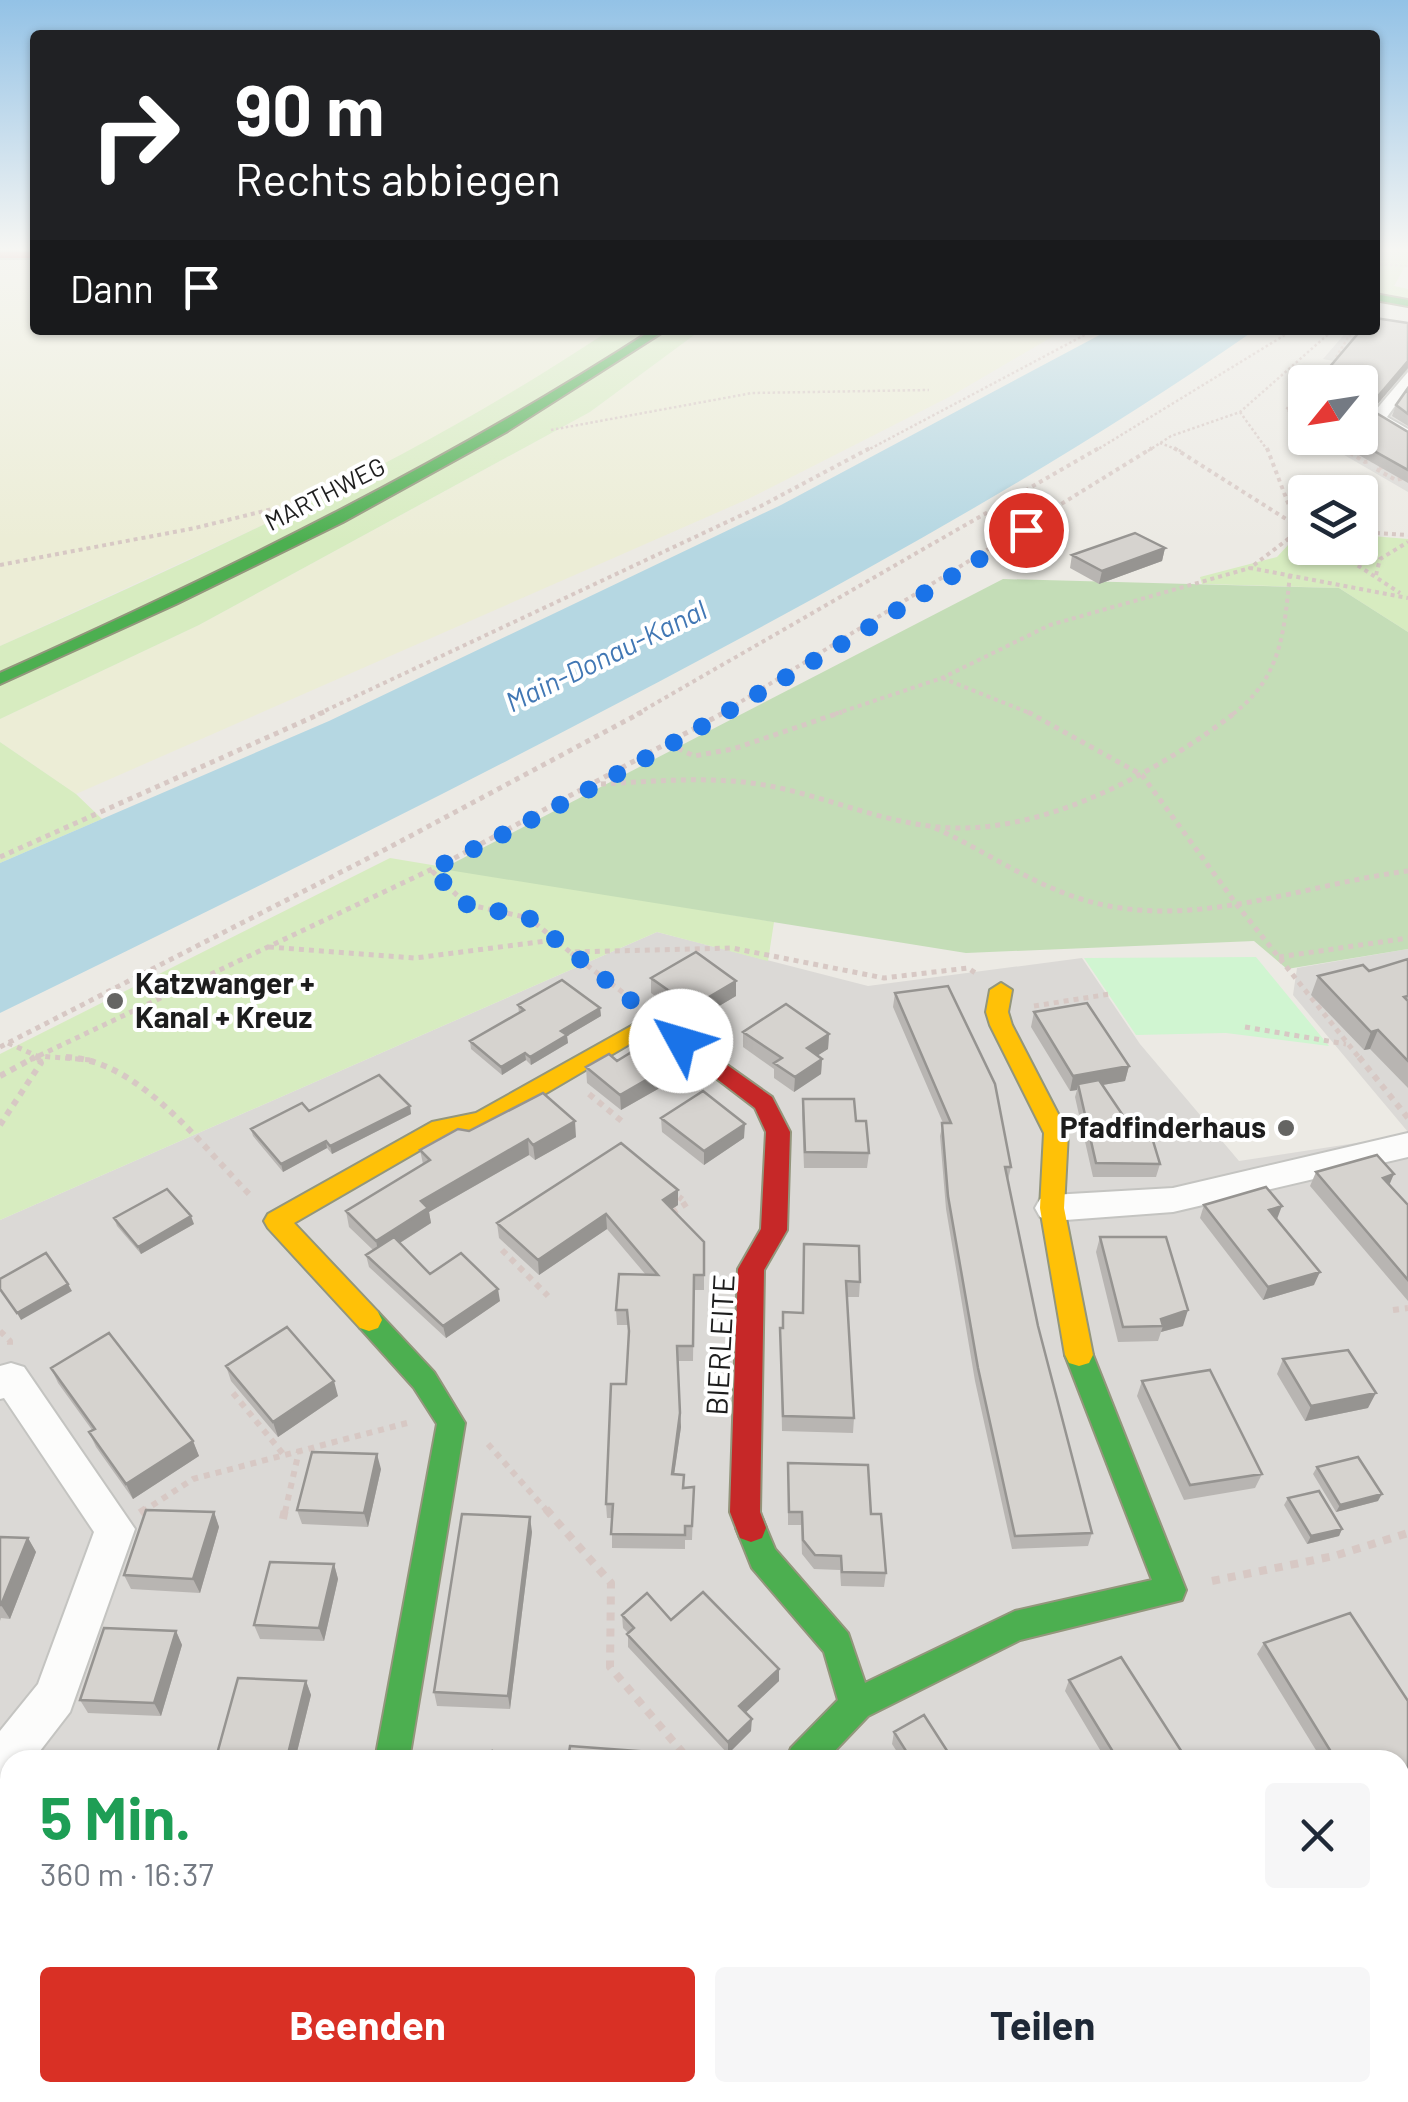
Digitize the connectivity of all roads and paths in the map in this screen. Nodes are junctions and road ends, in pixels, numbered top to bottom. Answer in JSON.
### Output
{"nodes":[{"id":1,"x":635,"y":346,"type":"edge"},
{"id":2,"x":1064,"y":346,"type":"edge"},
{"id":3,"x":1267,"y":346,"type":"edge"},
{"id":4,"x":1314,"y":346,"type":"edge"},
{"id":5,"x":1343,"y":346,"type":"edge"},
{"id":6,"x":1336,"y":357,"type":"edge"},
{"id":7,"x":1408,"y":377,"type":"edge"},
{"id":8,"x":929,"y":390,"type":"dead end"},
{"id":9,"x":1240,"y":412,"type":"junction"},
{"id":10,"x":550,"y":430,"type":"dead end"},
{"id":11,"x":1404,"y":434,"type":"edge"},
{"id":12,"x":1378,"y":438,"type":"edge"},
{"id":13,"x":1160,"y":442,"type":"junction"},
{"id":14,"x":1354,"y":455,"type":"edge"},
{"id":15,"x":1379,"y":459,"type":"edge"},
{"id":16,"x":1392,"y":466,"type":"edge"},
{"id":17,"x":1408,"y":478,"type":"edge"},
{"id":18,"x":320,"y":497,"type":"dead end"},
{"id":19,"x":1288,"y":502,"type":"edge"},
{"id":20,"x":1288,"y":520,"type":"edge"},
{"id":21,"x":1378,"y":533,"type":"edge"},
{"id":22,"x":1408,"y":535,"type":"edge"},
{"id":23,"x":1288,"y":539,"type":"edge"},
{"id":24,"x":1408,"y":542,"type":"edge"},
{"id":25,"x":0,"y":565,"type":"edge"},
{"id":26,"x":1359,"y":565,"type":"edge"},
{"id":27,"x":1250,"y":568,"type":"junction"},
{"id":28,"x":1290,"y":574,"type":"junction"},
{"id":29,"x":1376,"y":575,"type":"junction"},
{"id":30,"x":1406,"y":596,"type":"edge"},
{"id":31,"x":942,"y":678,"type":"junction"},
{"id":32,"x":0,"y":680,"type":"edge"},
{"id":33,"x":667,"y":743,"type":"junction"},
{"id":34,"x":1142,"y":776,"type":"junction"},
{"id":35,"x":595,"y":784,"type":"junction"},
{"id":36,"x":928,"y":825,"type":"junction"},
{"id":37,"x":0,"y":857,"type":"edge"},
{"id":38,"x":431,"y":870,"type":"junction"},
{"id":39,"x":1408,"y":870,"type":"edge"},
{"id":40,"x":1237,"y":905,"type":"junction"},
{"id":41,"x":1408,"y":938,"type":"edge"},
{"id":42,"x":554,"y":940,"type":"junction"},
{"id":43,"x":266,"y":946,"type":"junction"},
{"id":44,"x":570,"y":952,"type":"junction"},
{"id":45,"x":1279,"y":957,"type":"junction"},
{"id":46,"x":1110,"y":994,"type":"dead end"},
{"id":47,"x":999,"y":1001,"type":"junction"},
{"id":48,"x":654,"y":1020,"type":"junction"},
{"id":49,"x":1245,"y":1028,"type":"dead end"},
{"id":50,"x":8,"y":1043,"type":"junction"},
{"id":51,"x":1347,"y":1044,"type":"junction"},
{"id":52,"x":0,"y":1047,"type":"edge"},
{"id":53,"x":36,"y":1056,"type":"junction"},
{"id":54,"x":564,"y":1072,"type":"junction"},
{"id":55,"x":0,"y":1076,"type":"edge"},
{"id":56,"x":1408,"y":1118,"type":"edge"},
{"id":57,"x":624,"y":1123,"type":"dead end"},
{"id":58,"x":0,"y":1126,"type":"edge"},
{"id":59,"x":1408,"y":1145,"type":"edge"},
{"id":60,"x":679,"y":1197,"type":"edge"},
{"id":61,"x":1052,"y":1208,"type":"junction"},
{"id":62,"x":278,"y":1220,"type":"junction"},
{"id":63,"x":658,"y":1222,"type":"edge"},
{"id":64,"x":502,"y":1250,"type":"dead end"},
{"id":65,"x":548,"y":1296,"type":"dead end"},
{"id":66,"x":1408,"y":1308,"type":"edge"},
{"id":67,"x":1393,"y":1310,"type":"dead end"},
{"id":68,"x":0,"y":1384,"type":"edge"},
{"id":69,"x":233,"y":1394,"type":"edge"},
{"id":70,"x":450,"y":1417,"type":"junction"},
{"id":71,"x":299,"y":1451,"type":"junction"},
{"id":72,"x":284,"y":1456,"type":"junction"},
{"id":73,"x":283,"y":1519,"type":"dead end"},
{"id":74,"x":115,"y":1529,"type":"junction"},
{"id":75,"x":1408,"y":1533,"type":"edge"},
{"id":76,"x":1171,"y":1590,"type":"junction"},
{"id":77,"x":856,"y":1706,"type":"junction"},
{"id":78,"x":14,"y":1750,"type":"edge"},
{"id":79,"x":394,"y":1750,"type":"edge"},
{"id":80,"x":681,"y":1750,"type":"edge"},
{"id":81,"x":814,"y":1750,"type":"edge"}],
"edges":[{"from":1,"to":32,"type":"street","name":"MARTHWEG"},
{"from":2,"to":37,"type":"path"},
{"from":3,"to":50,"type":"path"},
{"from":4,"to":9,"type":"path"},
{"from":5,"to":6,"type":"path"},
{"from":7,"to":11,"type":"street"},
{"from":8,"to":10,"type":"path"},
{"from":9,"to":13,"type":"path"},
{"from":9,"to":19,"type":"path"},
{"from":11,"to":12,"type":"path"},
{"from":13,"to":20,"type":"path"},
{"from":13,"to":33,"type":"path"},
{"from":14,"to":15,"type":"path"},
{"from":16,"to":17,"type":"path"},
{"from":18,"to":25,"type":"path"},
{"from":21,"to":22,"type":"path"},
{"from":23,"to":27,"type":"path"},
{"from":24,"to":29,"type":"path"},
{"from":26,"to":29,"type":"path"},
{"from":27,"to":28,"type":"path"},
{"from":27,"to":31,"type":"path"},
{"from":28,"to":30,"type":"path"},
{"from":28,"to":34,"type":"path"},
{"from":29,"to":30,"type":"path"},
{"from":31,"to":33,"type":"path"},
{"from":31,"to":34,"type":"path"},
{"from":33,"to":35,"type":"path"},
{"from":34,"to":36,"type":"path"},
{"from":34,"to":40,"type":"path"},
{"from":35,"to":36,"type":"path"},
{"from":35,"to":38,"type":"path"},
{"from":36,"to":40,"type":"path"},
{"from":38,"to":42,"type":"path"},
{"from":38,"to":43,"type":"path"},
{"from":39,"to":40,"type":"path"},
{"from":40,"to":45,"type":"path"},
{"from":41,"to":45,"type":"path"},
{"from":42,"to":43,"type":"path"},
{"from":42,"to":44,"type":"path"},
{"from":43,"to":53,"type":"path"},
{"from":44,"to":47,"type":"path"},
{"from":44,"to":48,"type":"path"},
{"from":45,"to":51,"type":"path"},
{"from":46,"to":47,"type":"path"},
{"from":47,"to":61,"type":"street"},
{"from":48,"to":54,"type":"street"},
{"from":48,"to":77,"type":"street","name":"BIERLEITE"},
{"from":49,"to":51,"type":"path"},
{"from":50,"to":52,"type":"path"},
{"from":50,"to":53,"type":"path"},
{"from":51,"to":56,"type":"path"},
{"from":53,"to":55,"type":"path"},
{"from":53,"to":58,"type":"path"},
{"from":53,"to":62,"type":"path"},
{"from":54,"to":57,"type":"path"},
{"from":54,"to":62,"type":"street"},
{"from":59,"to":61,"type":"street"},
{"from":60,"to":63,"type":"path"},
{"from":61,"to":76,"type":"street"},
{"from":62,"to":70,"type":"street"},
{"from":64,"to":65,"type":"path"},
{"from":66,"to":67,"type":"path"},
{"from":68,"to":74,"type":"street"},
{"from":69,"to":72,"type":"path"},
{"from":70,"to":71,"type":"path"},
{"from":70,"to":79,"type":"street"},
{"from":70,"to":80,"type":"path"},
{"from":71,"to":72,"type":"path"},
{"from":71,"to":73,"type":"path"},
{"from":72,"to":74,"type":"path"},
{"from":74,"to":78,"type":"street"},
{"from":75,"to":76,"type":"path"},
{"from":76,"to":77,"type":"street"},
{"from":77,"to":81,"type":"street"}]}
